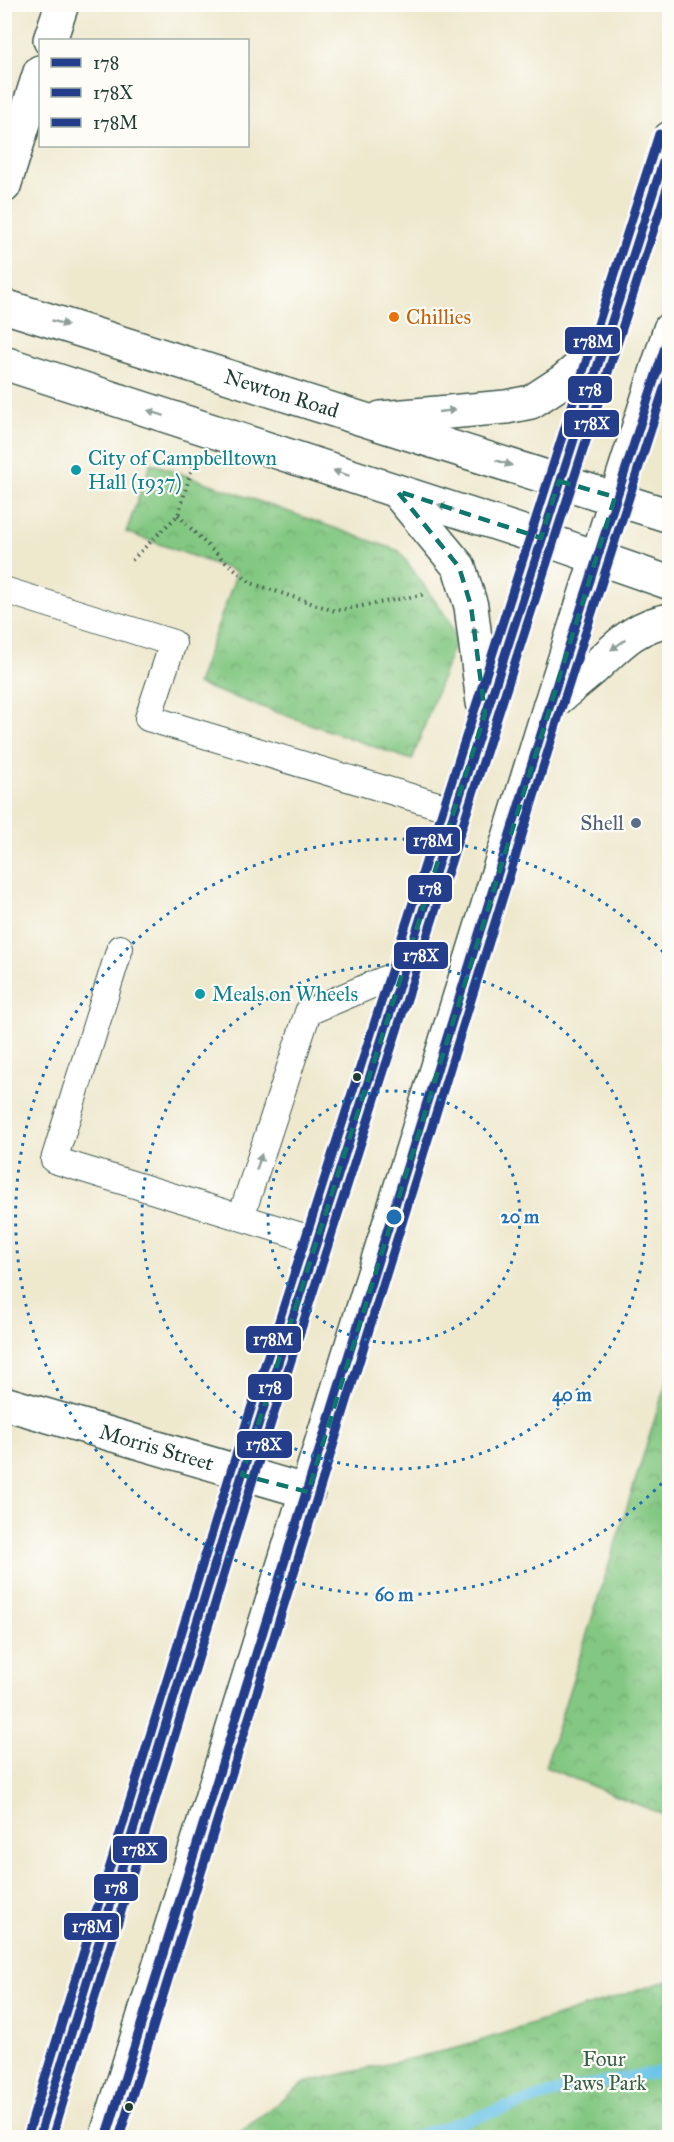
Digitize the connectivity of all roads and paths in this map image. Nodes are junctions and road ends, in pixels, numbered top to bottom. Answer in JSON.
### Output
{"nodes":[{"id":1,"x":62,"y":4,"type":"edge"},
{"id":2,"x":50,"y":39,"type":"edge"},
{"id":3,"x":39,"y":75,"type":"edge"},
{"id":4,"x":669,"y":138,"type":"edge"},
{"id":5,"x":4,"y":186,"type":"edge"},
{"id":6,"x":4,"y":306,"type":"edge"},
{"id":7,"x":668,"y":339,"type":"edge"},
{"id":8,"x":603,"y":347,"type":"junction"},
{"id":9,"x":4,"y":363,"type":"edge"},
{"id":10,"x":368,"y":420,"type":"junction"},
{"id":11,"x":195,"y":461,"type":"dead end"},
{"id":12,"x":559,"y":481,"type":"junction"},
{"id":13,"x":397,"y":491,"type":"junction"},
{"id":14,"x":615,"y":497,"type":"junction"},
{"id":15,"x":178,"y":515,"type":"junction"},
{"id":16,"x":669,"y":516,"type":"edge"},
{"id":17,"x":541,"y":538,"type":"junction"},
{"id":18,"x":596,"y":558,"type":"junction"},
{"id":19,"x":132,"y":560,"type":"dead end"},
{"id":20,"x":669,"y":583,"type":"edge"},
{"id":21,"x":466,"y":587,"type":"junction"},
{"id":22,"x":4,"y":590,"type":"edge"},
{"id":23,"x":669,"y":620,"type":"edge"},
{"id":24,"x":550,"y":705,"type":"junction"},
{"id":25,"x":485,"y":714,"type":"junction"},
{"id":26,"x":454,"y":810,"type":"junction"},
{"id":27,"x":120,"y":948,"type":"dead end"},
{"id":28,"x":402,"y":972,"type":"junction"},
{"id":29,"x":241,"y":1217,"type":"junction"},
{"id":30,"x":317,"y":1241,"type":"junction"},
{"id":31,"x":4,"y":1403,"type":"edge"},
{"id":32,"x":242,"y":1475,"type":"junction"},
{"id":33,"x":308,"y":1492,"type":"junction"},
{"id":34,"x":669,"y":2133,"type":"edge"},
{"id":35,"x":39,"y":2138,"type":"edge"},
{"id":36,"x":106,"y":2138,"type":"edge"},
{"id":37,"x":606,"y":2138,"type":"edge"}],
"edges":[{"from":1,"to":2,"type":"main road"},
{"from":3,"to":5,"type":"main road"},
{"from":4,"to":8,"type":"main road"},
{"from":6,"to":10,"type":"main road","name":"Newton Road","one_way":true},
{"from":7,"to":14,"type":"main road"},
{"from":10,"to":8,"type":"main road","one_way":true},
{"from":8,"to":12,"type":"main road"},
{"from":13,"to":9,"type":"main road","one_way":true},
{"from":10,"to":12,"type":"main road","name":"Newton Road","one_way":true},
{"from":11,"to":15,"type":"path"},
{"from":12,"to":14,"type":"main road","name":"Newton Road"},
{"from":12,"to":17,"type":"main road"},
{"from":17,"to":13,"type":"main road","one_way":true},
{"from":13,"to":21,"type":"main road"},
{"from":14,"to":16,"type":"main road","name":"Newton Road"},
{"from":14,"to":18,"type":"main road"},
{"from":15,"to":19,"type":"path"},
{"from":15,"to":21,"type":"path"},
{"from":17,"to":18,"type":"main road"},
{"from":17,"to":25,"type":"main road"},
{"from":18,"to":20,"type":"main road"},
{"from":18,"to":24,"type":"main road"},
{"from":25,"to":21,"type":"main road","one_way":true},
{"from":22,"to":26,"type":"lane"},
{"from":23,"to":24,"type":"main road","one_way":true},
{"from":24,"to":33,"type":"main road"},
{"from":25,"to":26,"type":"main road"},
{"from":26,"to":28,"type":"main road"},
{"from":27,"to":29,"type":"lane"},
{"from":29,"to":28,"type":"lane","one_way":true},
{"from":28,"to":30,"type":"main road"},
{"from":29,"to":30,"type":"lane"},
{"from":30,"to":32,"type":"main road"},
{"from":31,"to":32,"type":"main road","name":"Morris Street"},
{"from":32,"to":33,"type":"main road","name":"Morris Street"},
{"from":32,"to":35,"type":"main road"},
{"from":33,"to":36,"type":"main road"},
{"from":34,"to":37,"type":"path"}]}
